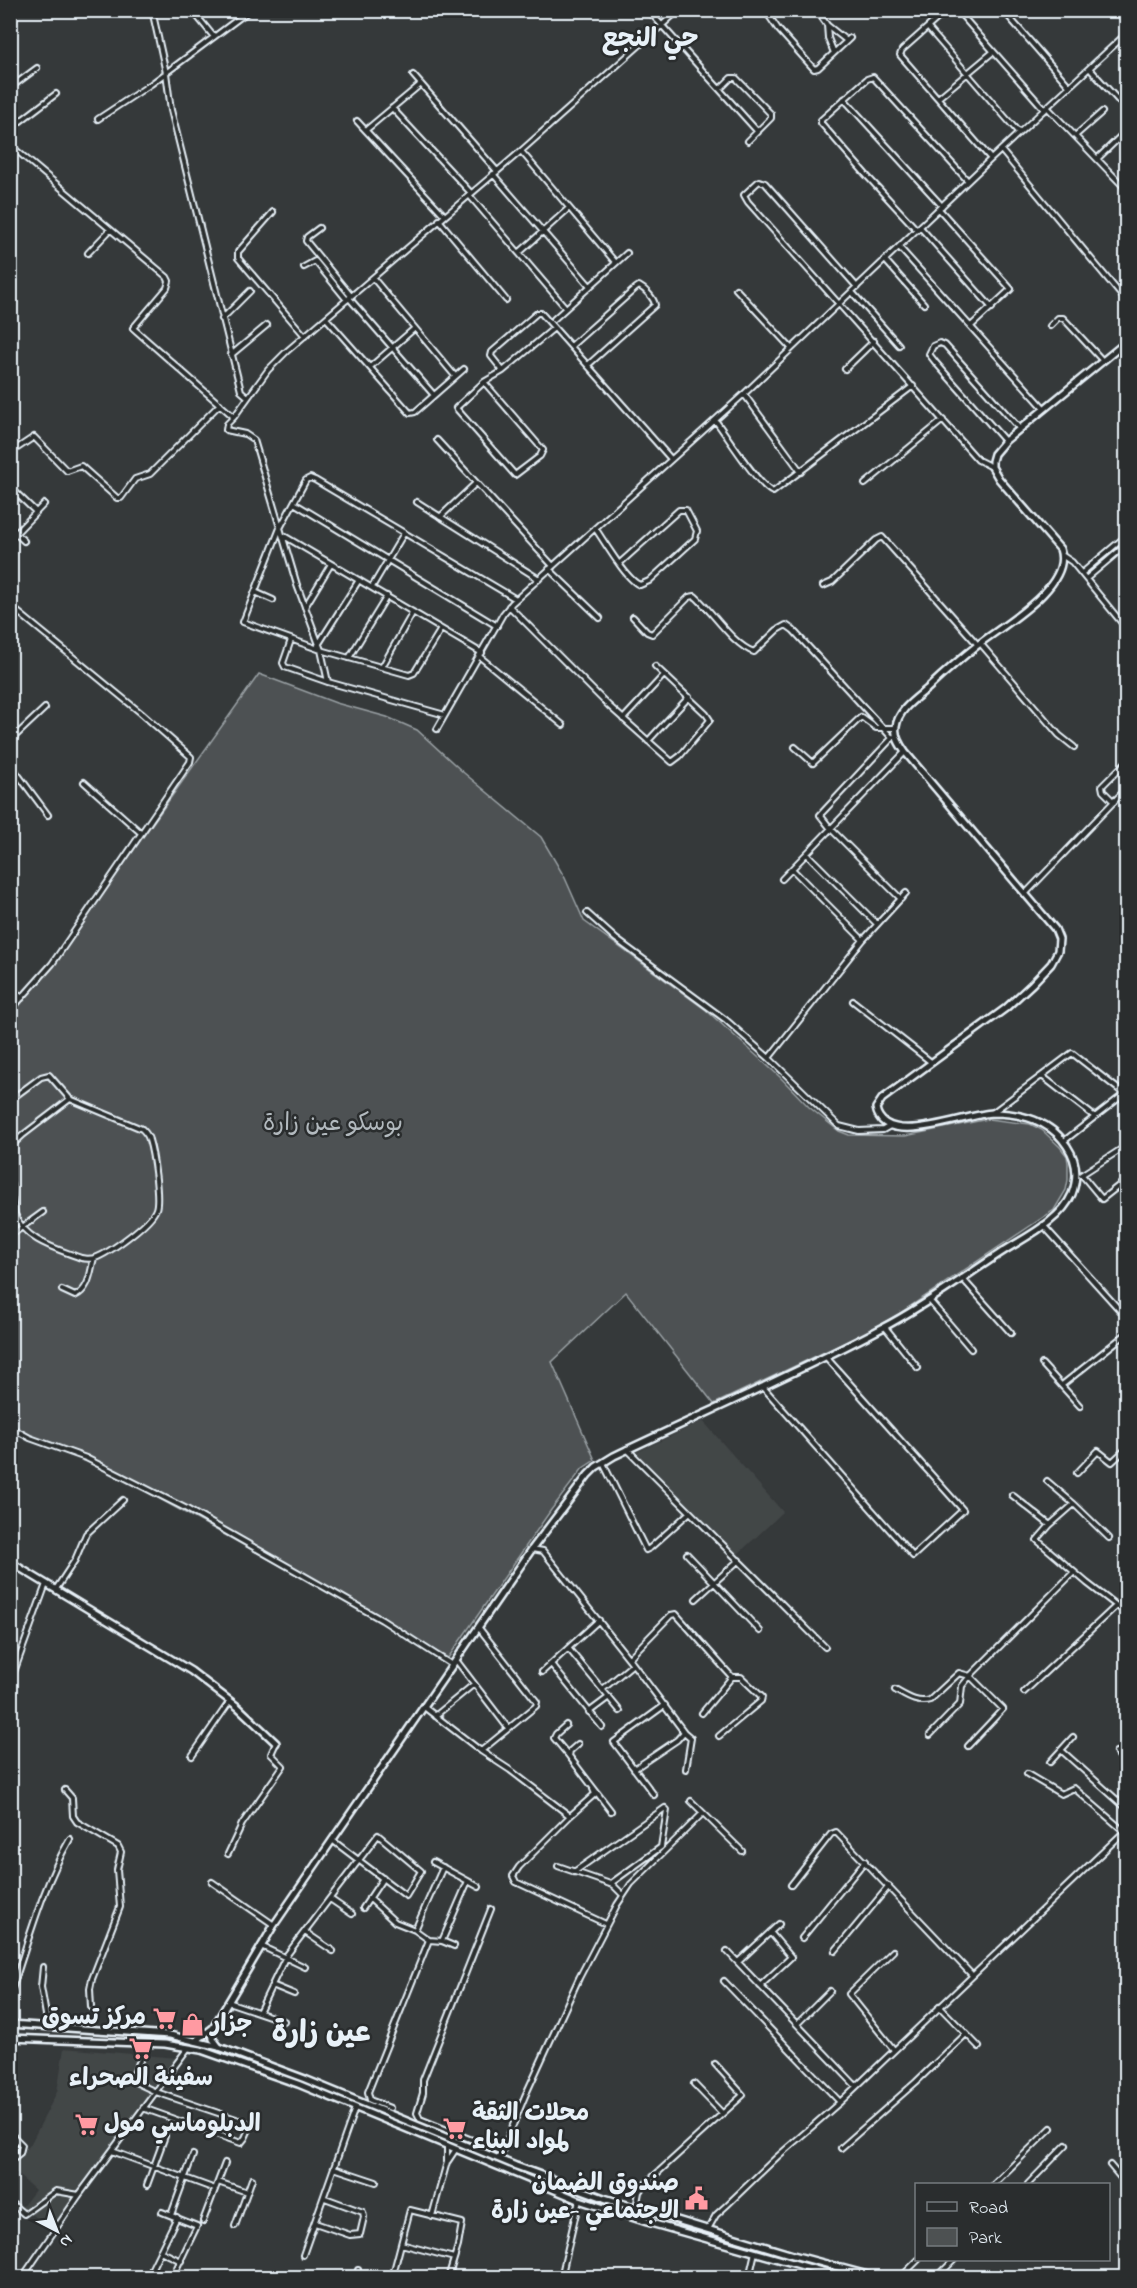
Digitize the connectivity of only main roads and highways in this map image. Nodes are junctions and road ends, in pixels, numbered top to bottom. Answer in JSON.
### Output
{"nodes":[{"id":1,"x":1126,"y":342,"type":"edge"},
{"id":2,"x":10,"y":1562,"type":"edge"},
{"id":3,"x":276,"y":1743,"type":"road end"},
{"id":4,"x":10,"y":2024,"type":"edge"},
{"id":5,"x":38,"y":2025,"type":"junction"},
{"id":6,"x":213,"y":2028,"type":"junction"},
{"id":7,"x":10,"y":2038,"type":"edge"},
{"id":8,"x":37,"y":2038,"type":"junction"},
{"id":9,"x":196,"y":2041,"type":"junction"},
{"id":10,"x":219,"y":2047,"type":"junction"},
{"id":11,"x":846,"y":2277,"type":"edge"},
{"id":12,"x":879,"y":2277,"type":"edge"}],
"edges":[{"from":1,"to":6,"type":"main road"},
{"from":2,"to":3,"type":"main road"},
{"from":4,"to":5,"type":"main road"},
{"from":5,"to":8,"type":"main road"},
{"from":5,"to":9,"type":"main road"},
{"from":6,"to":9,"type":"main road"},
{"from":6,"to":10,"type":"main road"},
{"from":7,"to":8,"type":"main road"},
{"from":8,"to":11,"type":"main road"},
{"from":9,"to":10,"type":"main road"},
{"from":10,"to":12,"type":"main road"}]}
